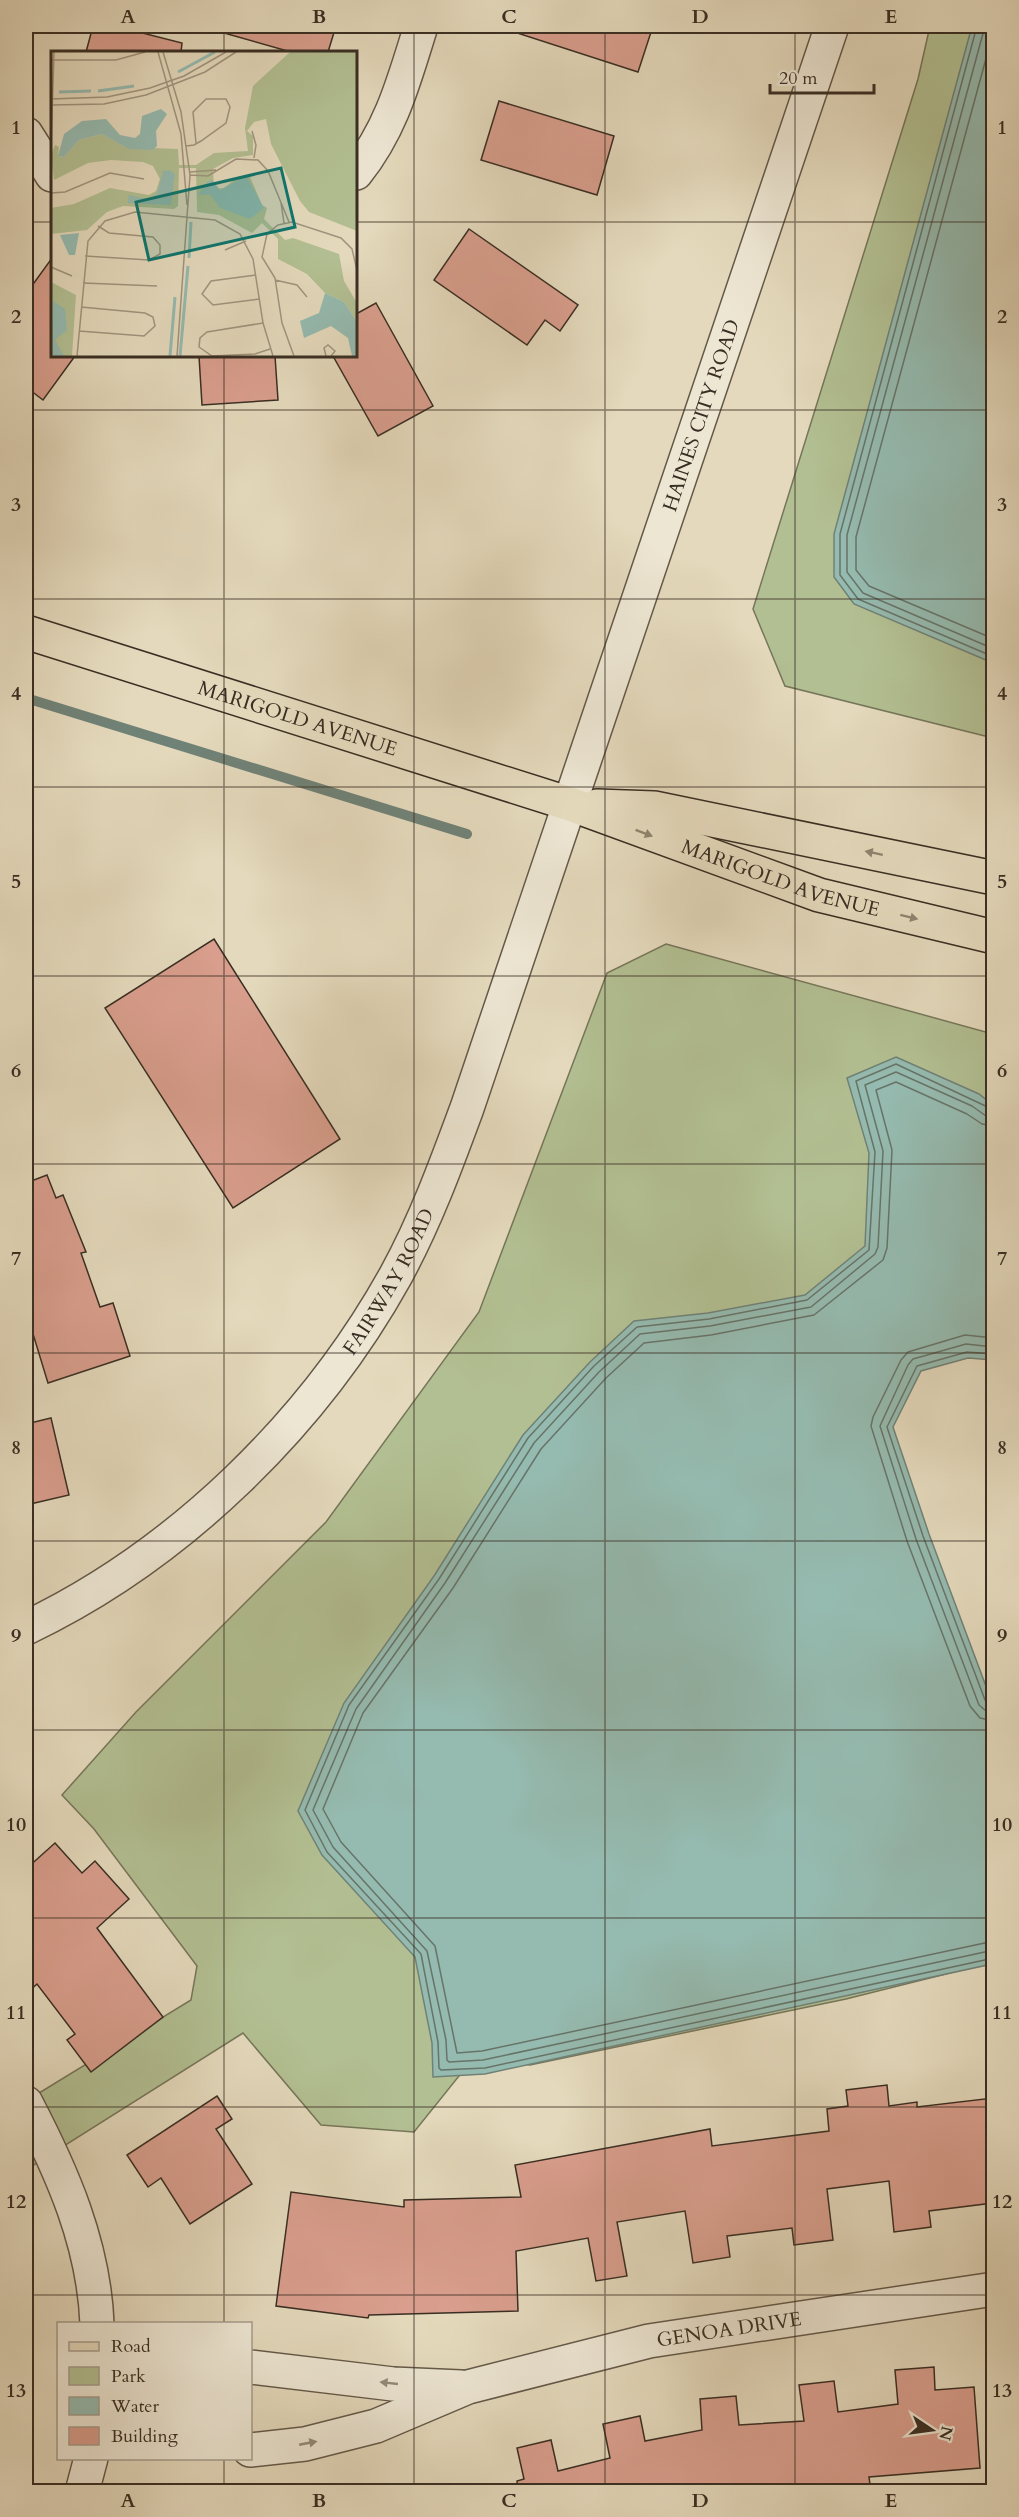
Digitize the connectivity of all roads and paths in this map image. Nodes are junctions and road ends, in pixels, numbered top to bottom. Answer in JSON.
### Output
{"nodes":[{"id":1,"x":421,"y":26,"type":"edge"},
{"id":2,"x":832,"y":26,"type":"edge"},
{"id":3,"x":26,"y":134,"type":"edge"},
{"id":4,"x":357,"y":172,"type":"edge"},
{"id":5,"x":51,"y":173,"type":"edge"},
{"id":6,"x":26,"y":632,"type":"edge"},
{"id":7,"x":570,"y":804,"type":"junction"},
{"id":8,"x":993,"y":878,"type":"edge"},
{"id":9,"x":993,"y":938,"type":"edge"},
{"id":10,"x":26,"y":1628,"type":"edge"},
{"id":11,"x":26,"y":2103,"type":"edge"},
{"id":12,"x":993,"y":2289,"type":"edge"},
{"id":13,"x":97,"y":2322,"type":"edge"},
{"id":14,"x":252,"y":2367,"type":"edge"},
{"id":15,"x":468,"y":2388,"type":"junction"},
{"id":16,"x":252,"y":2450,"type":"edge"},
{"id":17,"x":90,"y":2460,"type":"edge"},
{"id":18,"x":82,"y":2492,"type":"edge"}],
"edges":[{"from":1,"to":4,"type":"street"},
{"from":2,"to":7,"type":"street","name":"HAINES CITY ROAD"},
{"from":3,"to":5,"type":"street"},
{"from":6,"to":7,"type":"main road","name":"MARIGOLD AVENUE"},
{"from":8,"to":7,"type":"main road","name":"MARIGOLD AVENUE","one_way":true},
{"from":7,"to":9,"type":"main road","name":"MARIGOLD AVENUE","one_way":true},
{"from":7,"to":10,"type":"street","name":"FAIRWAY ROAD"},
{"from":11,"to":13,"type":"street"},
{"from":12,"to":15,"type":"street","name":"GENOA DRIVE"},
{"from":15,"to":14,"type":"street","name":"GENOA DRIVE","one_way":true},
{"from":16,"to":15,"type":"street","name":"GENOA DRIVE","one_way":true},
{"from":17,"to":18,"type":"street"}]}
